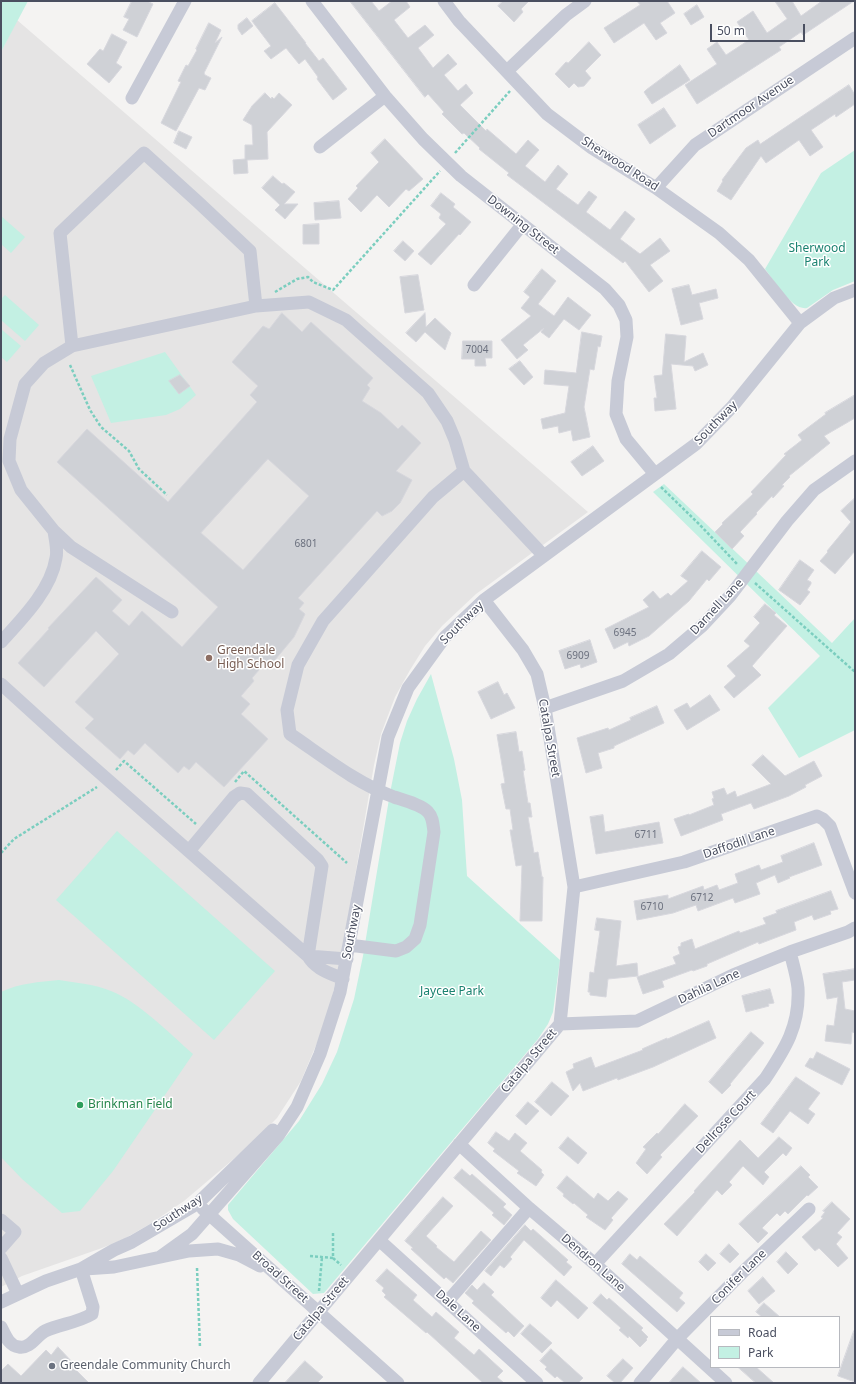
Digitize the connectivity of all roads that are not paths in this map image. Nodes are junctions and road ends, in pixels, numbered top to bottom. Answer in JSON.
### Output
{"nodes":[{"id":1,"x":185,"y":1,"type":"edge"},
{"id":2,"x":312,"y":1,"type":"edge"},
{"id":3,"x":444,"y":1,"type":"edge"},
{"id":4,"x":585,"y":1,"type":"edge"},
{"id":5,"x":855,"y":38,"type":"edge"},
{"id":6,"x":507,"y":71,"type":"junction"},
{"id":7,"x":385,"y":96,"type":"junction"},
{"id":8,"x":132,"y":98,"type":"dead end"},
{"id":9,"x":320,"y":147,"type":"dead end"},
{"id":10,"x":656,"y":188,"type":"junction"},
{"id":11,"x":522,"y":225,"type":"junction"},
{"id":12,"x":474,"y":285,"type":"dead end"},
{"id":13,"x":855,"y":290,"type":"edge"},
{"id":14,"x":256,"y":306,"type":"junction"},
{"id":15,"x":800,"y":323,"type":"junction"},
{"id":16,"x":72,"y":346,"type":"junction"},
{"id":17,"x":855,"y":461,"type":"edge"},
{"id":18,"x":464,"y":471,"type":"junction"},
{"id":19,"x":655,"y":474,"type":"junction"},
{"id":20,"x":54,"y":531,"type":"junction"},
{"id":21,"x":544,"y":556,"type":"junction"},
{"id":22,"x":484,"y":600,"type":"junction"},
{"id":23,"x":172,"y":612,"type":"dead end"},
{"id":24,"x":1,"y":642,"type":"edge"},
{"id":25,"x":1,"y":684,"type":"edge"},
{"id":26,"x":545,"y":708,"type":"junction"},
{"id":27,"x":378,"y":791,"type":"junction"},
{"id":28,"x":189,"y":851,"type":"junction"},
{"id":29,"x":574,"y":887,"type":"junction"},
{"id":30,"x":855,"y":893,"type":"edge"},
{"id":31,"x":855,"y":928,"type":"edge"},
{"id":32,"x":349,"y":945,"type":"junction"},
{"id":33,"x":790,"y":952,"type":"junction"},
{"id":34,"x":308,"y":956,"type":"junction"},
{"id":35,"x":346,"y":959,"type":"junction"},
{"id":36,"x":343,"y":980,"type":"junction"},
{"id":37,"x":560,"y":1024,"type":"junction"},
{"id":38,"x":298,"y":1106,"type":"junction"},
{"id":39,"x":459,"y":1144,"type":"junction"},
{"id":40,"x":197,"y":1204,"type":"junction"},
{"id":41,"x":529,"y":1208,"type":"junction"},
{"id":42,"x":809,"y":1209,"type":"dead end"},
{"id":43,"x":210,"y":1215,"type":"junction"},
{"id":44,"x":1,"y":1220,"type":"edge"},
{"id":45,"x":379,"y":1240,"type":"junction"},
{"id":46,"x":1,"y":1248,"type":"edge"},
{"id":47,"x":160,"y":1257,"type":"junction"},
{"id":48,"x":1,"y":1258,"type":"edge"},
{"id":49,"x":595,"y":1264,"type":"junction"},
{"id":50,"x":81,"y":1269,"type":"junction"},
{"id":51,"x":278,"y":1275,"type":"junction"},
{"id":52,"x":18,"y":1294,"type":"junction"},
{"id":53,"x":448,"y":1301,"type":"junction"},
{"id":54,"x":1,"y":1302,"type":"edge"},
{"id":55,"x":319,"y":1312,"type":"junction"},
{"id":56,"x":1,"y":1327,"type":"edge"},
{"id":57,"x":677,"y":1339,"type":"junction"},
{"id":58,"x":259,"y":1383,"type":"edge"},
{"id":59,"x":398,"y":1383,"type":"edge"},
{"id":60,"x":537,"y":1383,"type":"edge"},
{"id":61,"x":640,"y":1383,"type":"edge"},
{"id":62,"x":726,"y":1383,"type":"edge"}],
"edges":[{"from":1,"to":8,"type":"street"},
{"from":2,"to":7,"type":"street","name":"Downing Street"},
{"from":3,"to":6,"type":"street","name":"Sherwood Road"},
{"from":4,"to":6,"type":"street"},
{"from":5,"to":10,"type":"street","name":"Dartmoor Avenue"},
{"from":6,"to":10,"type":"street","name":"Sherwood Road"},
{"from":7,"to":9,"type":"street"},
{"from":7,"to":11,"type":"street","name":"Downing Street"},
{"from":10,"to":15,"type":"street","name":"Sherwood Road"},
{"from":11,"to":12,"type":"street"},
{"from":11,"to":19,"type":"street","name":"Downing Street"},
{"from":13,"to":15,"type":"street","name":"Southway"},
{"from":14,"to":16,"type":"street"},
{"from":14,"to":16,"type":"street"},
{"from":14,"to":18,"type":"street"},
{"from":15,"to":19,"type":"street","name":"Southway"},
{"from":16,"to":20,"type":"street"},
{"from":17,"to":26,"type":"street","name":"Darnell Lane"},
{"from":18,"to":21,"type":"street"},
{"from":18,"to":27,"type":"street"},
{"from":19,"to":21,"type":"street","name":"Southway"},
{"from":20,"to":23,"type":"street"},
{"from":20,"to":24,"type":"street"},
{"from":21,"to":22,"type":"street","name":"Southway"},
{"from":22,"to":26,"type":"street","name":"Catalpa Street"},
{"from":22,"to":27,"type":"street","name":"Southway"},
{"from":25,"to":28,"type":"street"},
{"from":26,"to":29,"type":"street","name":"Catalpa Street"},
{"from":27,"to":32,"type":"street","name":"Southway"},
{"from":27,"to":32,"type":"street"},
{"from":28,"to":34,"type":"street"},
{"from":28,"to":34,"type":"street"},
{"from":29,"to":30,"type":"street","name":"Daffodil Lane"},
{"from":29,"to":37,"type":"street","name":"Catalpa Street"},
{"from":31,"to":33,"type":"street","name":"Dahlia Lane"},
{"from":32,"to":35,"type":"street","name":"Southway"},
{"from":33,"to":37,"type":"street","name":"Dahlia Lane"},
{"from":33,"to":49,"type":"street","name":"Dellrose Court"},
{"from":34,"to":35,"type":"street"},
{"from":34,"to":36,"type":"street"},
{"from":35,"to":36,"type":"street","name":"Southway"},
{"from":36,"to":38,"type":"street","name":"Southway"},
{"from":37,"to":39,"type":"street","name":"Catalpa Street"},
{"from":38,"to":40,"type":"street","name":"Southway"},
{"from":38,"to":43,"type":"street","name":"Southway"},
{"from":39,"to":41,"type":"street","name":"Dendron Lane"},
{"from":39,"to":45,"type":"street","name":"Catalpa Street"},
{"from":40,"to":43,"type":"street","name":"Broad Street"},
{"from":40,"to":50,"type":"street","name":"Southway"},
{"from":41,"to":49,"type":"street","name":"Dendron Lane"},
{"from":41,"to":53,"type":"street"},
{"from":42,"to":57,"type":"street","name":"Conifer Lane"},
{"from":43,"to":47,"type":"street","name":"Southway"},
{"from":43,"to":51,"type":"street","name":"Broad Street"},
{"from":44,"to":46,"type":"street"},
{"from":45,"to":53,"type":"street","name":"Dale Lane"},
{"from":45,"to":55,"type":"street","name":"Catalpa Street"},
{"from":47,"to":50,"type":"street","name":"Southway"},
{"from":47,"to":51,"type":"street","name":"Southway"},
{"from":48,"to":52,"type":"street"},
{"from":49,"to":57,"type":"street","name":"Dendron Lane"},
{"from":50,"to":52,"type":"street","name":"Southway"},
{"from":50,"to":56,"type":"street"},
{"from":51,"to":55,"type":"street","name":"Broad Street"},
{"from":52,"to":54,"type":"street","name":"Southway"},
{"from":53,"to":60,"type":"street","name":"Dale Lane"},
{"from":55,"to":58,"type":"street","name":"Catalpa Street"},
{"from":55,"to":59,"type":"street","name":"Broad Street"},
{"from":57,"to":61,"type":"street","name":"Conifer Lane"},
{"from":57,"to":62,"type":"street","name":"Dendron Lane"}]}
